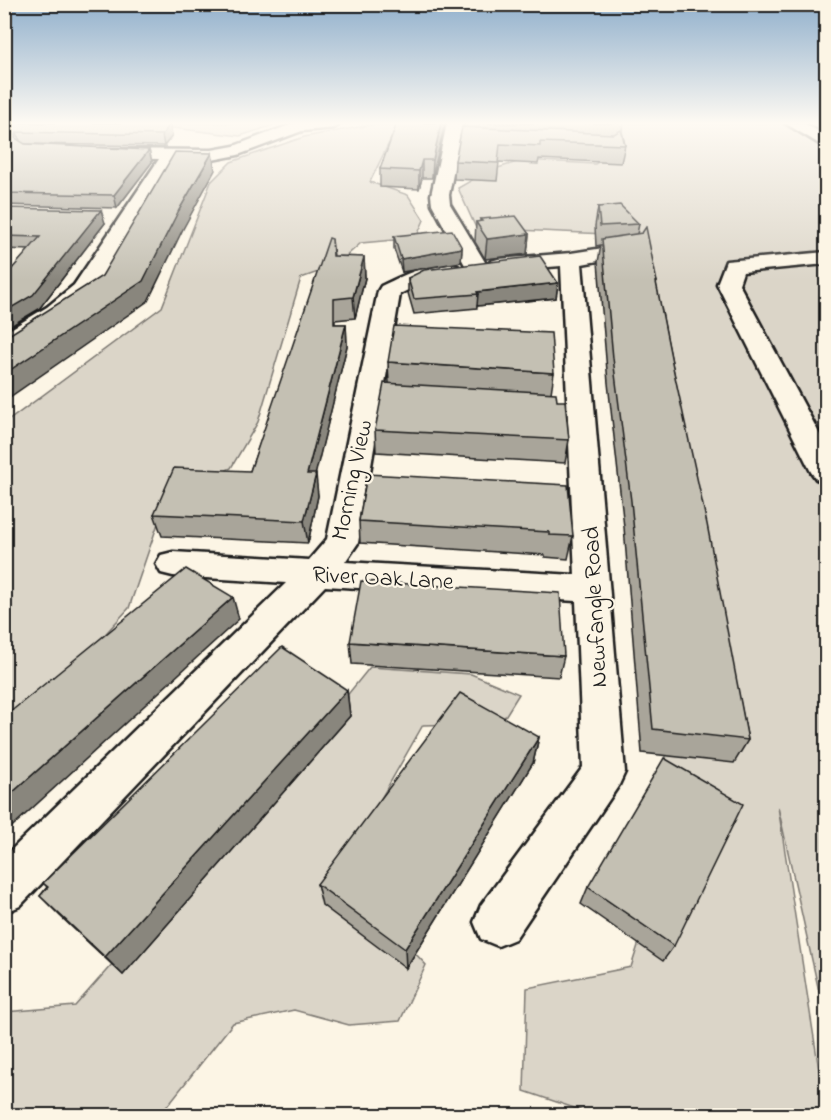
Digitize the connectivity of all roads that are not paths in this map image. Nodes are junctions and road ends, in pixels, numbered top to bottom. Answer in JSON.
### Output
{"nodes":[{"id":1,"x":156,"y":175,"type":"edge"},
{"id":2,"x":444,"y":175,"type":"edge"},
{"id":3,"x":108,"y":216,"type":"dead end"},
{"id":4,"x":130,"y":216,"type":"junction"},
{"id":5,"x":629,"y":250,"type":"edge"},
{"id":6,"x":826,"y":258,"type":"edge"},
{"id":7,"x":571,"y":259,"type":"junction"},
{"id":8,"x":477,"y":267,"type":"junction"},
{"id":9,"x":4,"y":344,"type":"edge"},
{"id":10,"x":826,"y":472,"type":"edge"},
{"id":11,"x":173,"y":564,"type":"dead end"},
{"id":12,"x":317,"y":573,"type":"junction"},
{"id":13,"x":594,"y":590,"type":"junction"},
{"id":14,"x":4,"y":890,"type":"edge"},
{"id":15,"x":498,"y":922,"type":"dead end"}],
"edges":[{"from":1,"to":4,"type":"street"},
{"from":2,"to":8,"type":"street"},
{"from":3,"to":4,"type":"street"},
{"from":4,"to":9,"type":"street"},
{"from":5,"to":7,"type":"street","name":"Morning View"},
{"from":6,"to":10,"type":"street"},
{"from":7,"to":8,"type":"street","name":"Morning View"},
{"from":7,"to":13,"type":"street","name":"Newfangle Road"},
{"from":8,"to":12,"type":"street","name":"Morning View"},
{"from":11,"to":12,"type":"street","name":"River Oak Lane"},
{"from":12,"to":13,"type":"street","name":"River Oak Lane"},
{"from":12,"to":14,"type":"street","name":"Morning View"},
{"from":13,"to":15,"type":"street","name":"Newfangle Road"}]}
